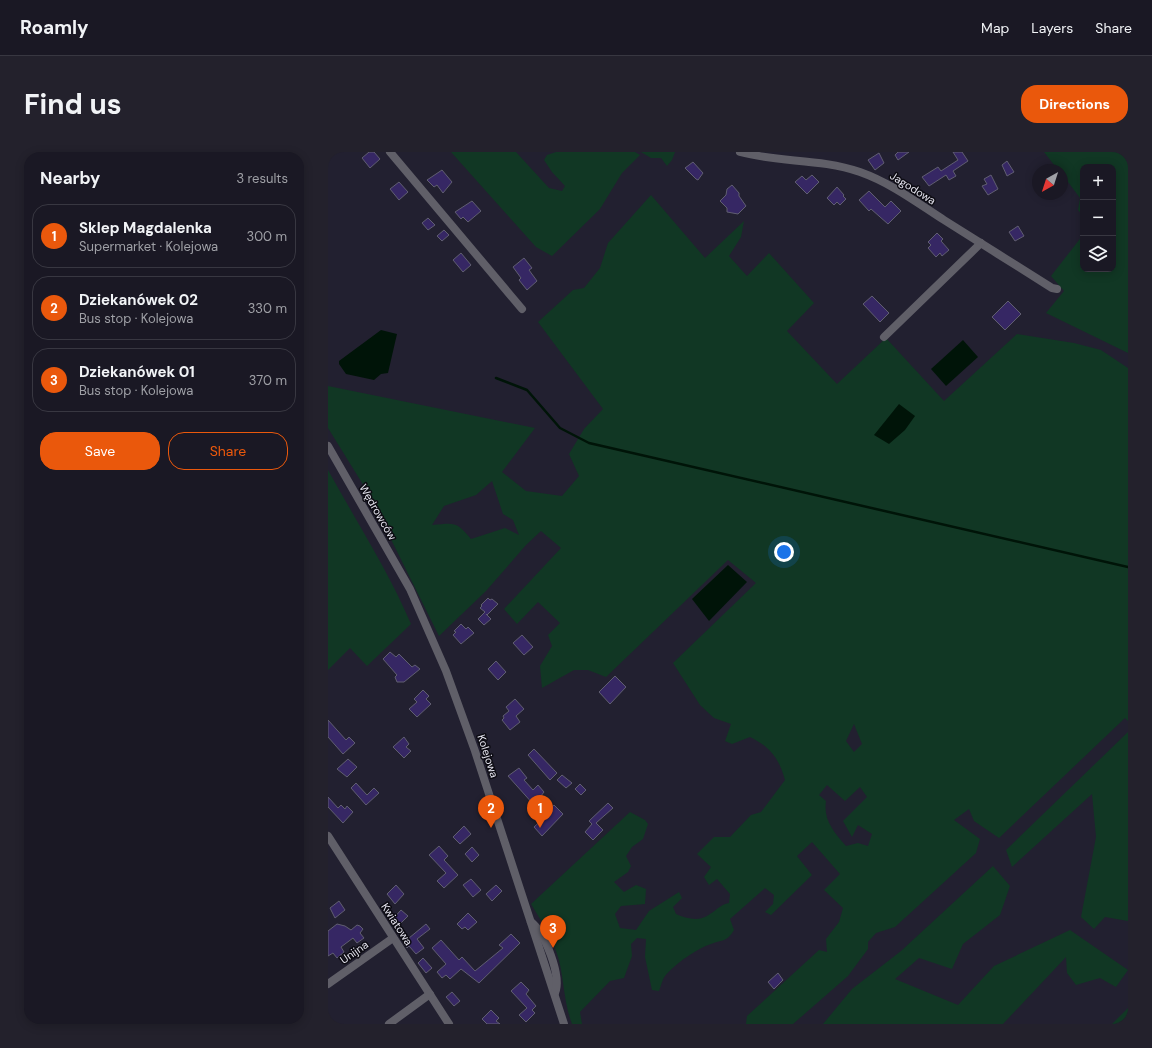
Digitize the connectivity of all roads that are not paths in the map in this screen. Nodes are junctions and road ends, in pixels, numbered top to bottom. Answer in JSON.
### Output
{"nodes":[{"id":1,"x":390,"y":152,"type":"edge"},
{"id":2,"x":740,"y":152,"type":"edge"},
{"id":3,"x":981,"y":243,"type":"junction"},
{"id":4,"x":1057,"y":289,"type":"dead end"},
{"id":5,"x":522,"y":309,"type":"dead end"},
{"id":6,"x":884,"y":337,"type":"dead end"},
{"id":7,"x":328,"y":446,"type":"edge"},
{"id":8,"x":410,"y":589,"type":"joint"},
{"id":9,"x":328,"y":836,"type":"edge"},
{"id":10,"x":393,"y":938,"type":"junction"},
{"id":11,"x":328,"y":984,"type":"edge"},
{"id":12,"x":430,"y":994,"type":"junction"},
{"id":13,"x":388,"y":1024,"type":"edge"},
{"id":14,"x":449,"y":1024,"type":"edge"},
{"id":15,"x":564,"y":1024,"type":"edge"}],
"edges":[{"from":1,"to":5,"type":"street"},
{"from":2,"to":3,"type":"street","name":"Jagodowa"},
{"from":3,"to":4,"type":"street","name":"Jagodowa"},
{"from":3,"to":6,"type":"street"},
{"from":7,"to":8,"type":"street","name":"Wędrowców"},
{"from":8,"to":15,"type":"street","name":"Kolejowa"},
{"from":9,"to":10,"type":"street","name":"Kwiatowa"},
{"from":10,"to":11,"type":"street","name":"Unijna"},
{"from":10,"to":12,"type":"street","name":"Kwiatowa"},
{"from":12,"to":13,"type":"street"},
{"from":12,"to":14,"type":"street","name":"Kwiatowa"}]}
